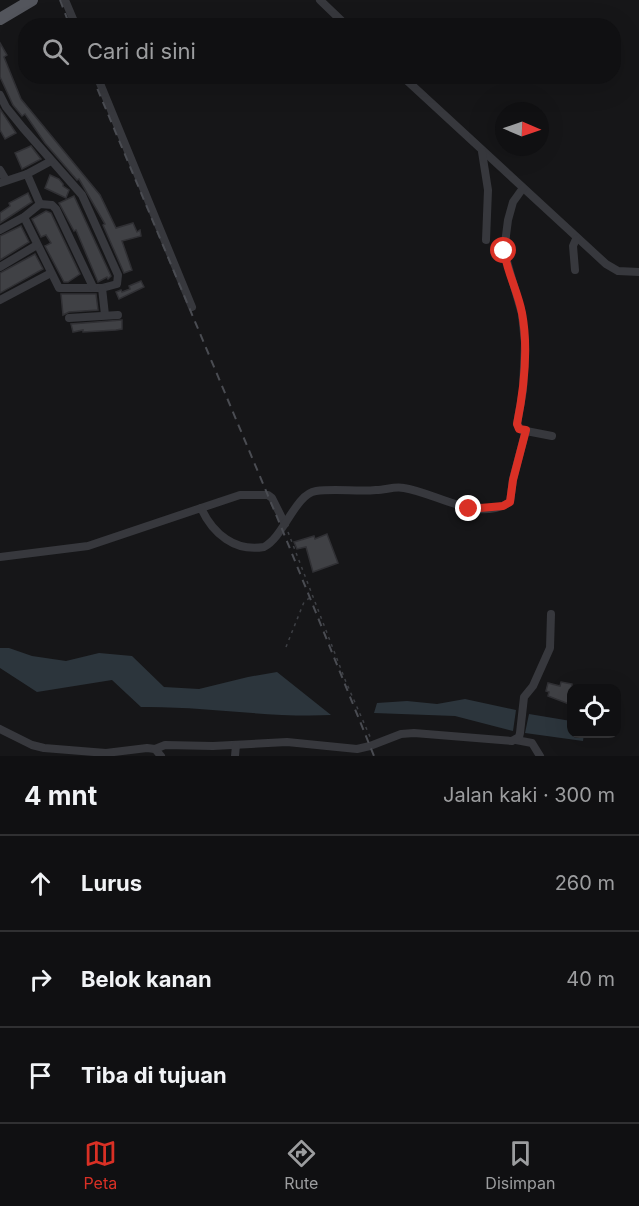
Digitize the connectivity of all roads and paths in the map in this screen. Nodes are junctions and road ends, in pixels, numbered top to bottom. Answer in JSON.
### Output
{"nodes":[{"id":1,"x":32,"y":0,"type":"edge"},
{"id":2,"x":65,"y":0,"type":"edge"},
{"id":3,"x":320,"y":0,"type":"edge"},
{"id":4,"x":73,"y":18,"type":"edge"},
{"id":5,"x":339,"y":18,"type":"edge"},
{"id":6,"x":0,"y":19,"type":"edge"},
{"id":7,"x":100,"y":84,"type":"edge"},
{"id":8,"x":410,"y":84,"type":"edge"},
{"id":9,"x":0,"y":95,"type":"edge"},
{"id":10,"x":482,"y":152,"type":"junction"},
{"id":11,"x":51,"y":161,"type":"junction"},
{"id":12,"x":0,"y":170,"type":"edge"},
{"id":13,"x":27,"y":174,"type":"junction"},
{"id":14,"x":3,"y":182,"type":"edge"},
{"id":15,"x":523,"y":188,"type":"junction"},
{"id":16,"x":40,"y":204,"type":"junction"},
{"id":17,"x":24,"y":217,"type":"junction"},
{"id":18,"x":0,"y":230,"type":"edge"},
{"id":19,"x":576,"y":239,"type":"junction"},
{"id":20,"x":486,"y":240,"type":"dead end"},
{"id":21,"x":37,"y":245,"type":"junction"},
{"id":22,"x":0,"y":267,"type":"edge"},
{"id":23,"x":575,"y":270,"type":"dead end"},
{"id":24,"x":639,"y":272,"type":"edge"},
{"id":25,"x":51,"y":273,"type":"junction"},
{"id":26,"x":98,"y":288,"type":"junction"},
{"id":27,"x":0,"y":300,"type":"edge"},
{"id":28,"x":192,"y":307,"type":"dead end"},
{"id":29,"x":105,"y":315,"type":"junction"},
{"id":30,"x":117,"y":315,"type":"dead end"},
{"id":31,"x":69,"y":318,"type":"dead end"},
{"id":32,"x":526,"y":430,"type":"junction"},
{"id":33,"x":552,"y":436,"type":"dead end"},
{"id":34,"x":201,"y":508,"type":"junction"},
{"id":35,"x":285,"y":524,"type":"junction"},
{"id":36,"x":0,"y":557,"type":"edge"},
{"id":37,"x":313,"y":596,"type":"junction"},
{"id":38,"x":552,"y":614,"type":"dead end"},
{"id":39,"x":286,"y":647,"type":"dead end"},
{"id":40,"x":0,"y":729,"type":"edge"},
{"id":41,"x":516,"y":740,"type":"junction"},
{"id":42,"x":374,"y":744,"type":"junction"},
{"id":43,"x":236,"y":745,"type":"junction"},
{"id":44,"x":158,"y":753,"type":"edge"},
{"id":45,"x":236,"y":756,"type":"edge"},
{"id":46,"x":540,"y":756,"type":"edge"}],
"edges":[{"from":1,"to":6,"type":"main road"},
{"from":2,"to":4,"type":"street"},
{"from":3,"to":5,"type":"street"},
{"from":7,"to":28,"type":"street"},
{"from":8,"to":10,"type":"street"},
{"from":9,"to":11,"type":"street"},
{"from":10,"to":15,"type":"street"},
{"from":10,"to":20,"type":"street"},
{"from":11,"to":13,"type":"street"},
{"from":11,"to":26,"type":"street"},
{"from":12,"to":14,"type":"street"},
{"from":13,"to":14,"type":"street"},
{"from":13,"to":16,"type":"street"},
{"from":15,"to":19,"type":"street"},
{"from":15,"to":32,"type":"street"},
{"from":16,"to":17,"type":"street"},
{"from":16,"to":26,"type":"street"},
{"from":17,"to":18,"type":"street"},
{"from":17,"to":21,"type":"street"},
{"from":19,"to":23,"type":"street"},
{"from":19,"to":24,"type":"street"},
{"from":21,"to":22,"type":"street"},
{"from":21,"to":25,"type":"street"},
{"from":25,"to":26,"type":"street"},
{"from":25,"to":27,"type":"street"},
{"from":26,"to":29,"type":"street"},
{"from":29,"to":30,"type":"street"},
{"from":29,"to":31,"type":"street"},
{"from":32,"to":33,"type":"street"},
{"from":32,"to":35,"type":"street"},
{"from":34,"to":35,"type":"street"},
{"from":34,"to":35,"type":"street"},
{"from":34,"to":36,"type":"street"},
{"from":35,"to":37,"type":"path"},
{"from":37,"to":39,"type":"path"},
{"from":37,"to":42,"type":"path"},
{"from":38,"to":41,"type":"street"},
{"from":40,"to":44,"type":"street"},
{"from":41,"to":42,"type":"street"},
{"from":41,"to":46,"type":"street"},
{"from":42,"to":43,"type":"street"},
{"from":43,"to":44,"type":"street"},
{"from":43,"to":45,"type":"street"}]}
